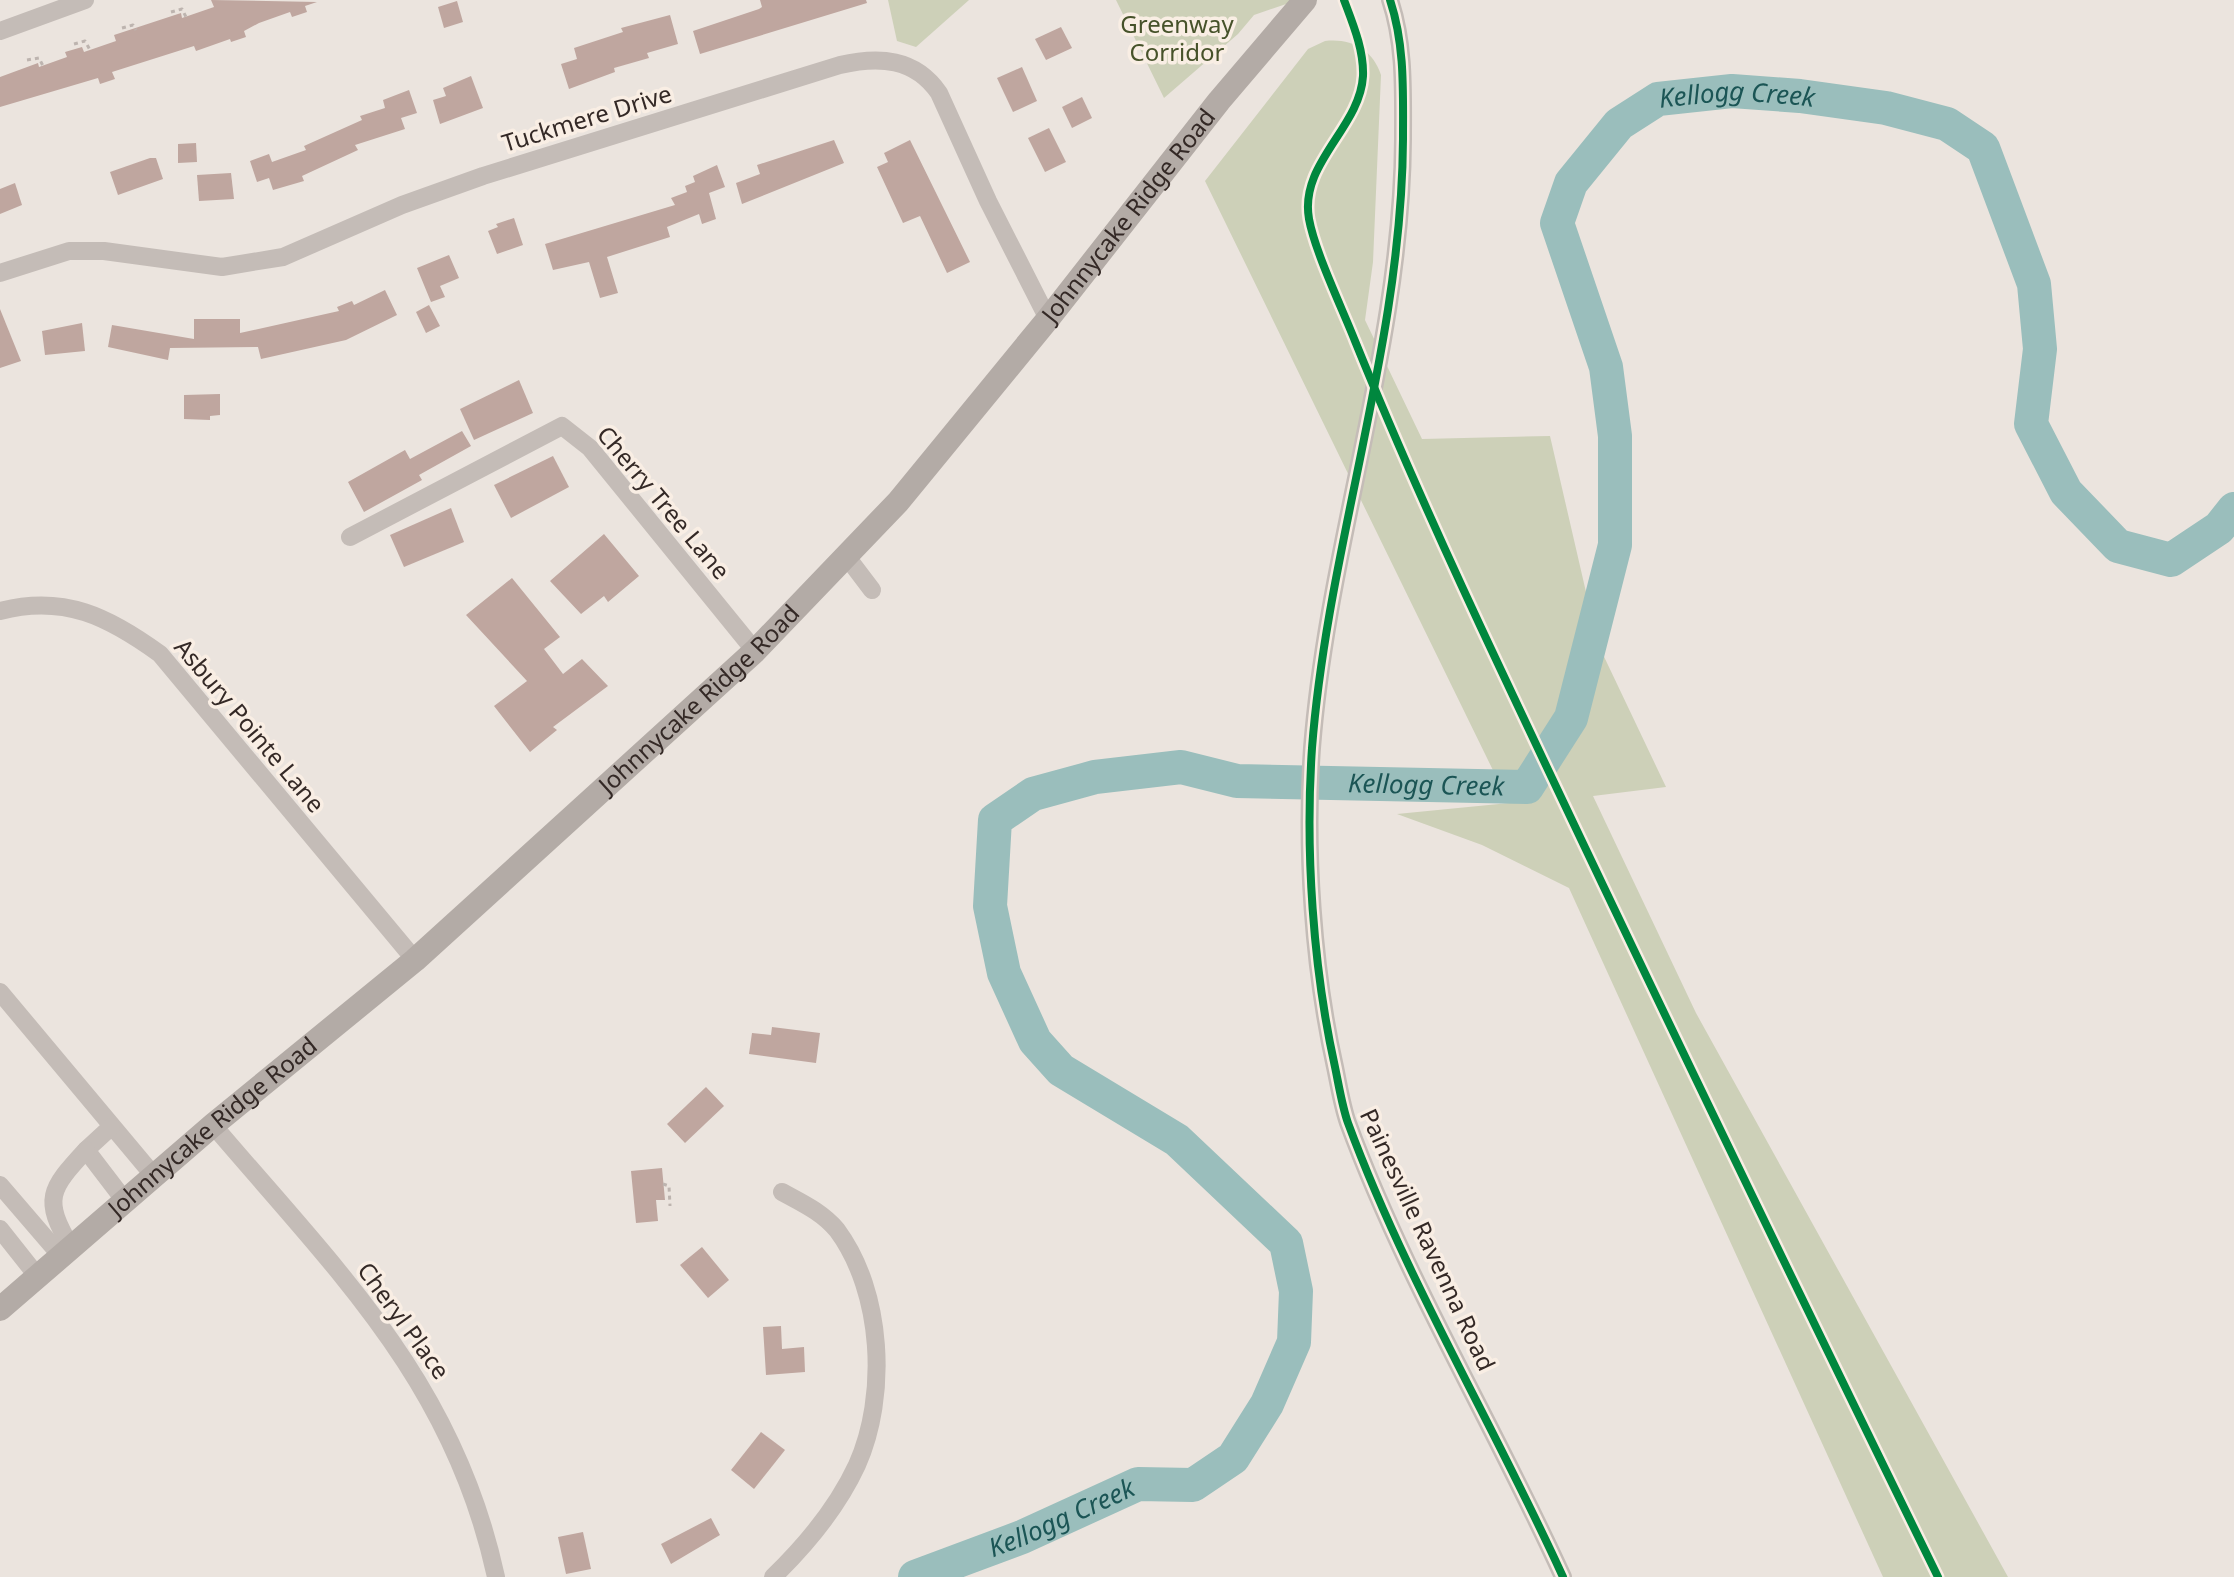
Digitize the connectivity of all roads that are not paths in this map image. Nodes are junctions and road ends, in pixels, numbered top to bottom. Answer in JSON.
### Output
{"nodes":[{"id":1,"x":85,"y":0,"type":"edge"},
{"id":2,"x":1305,"y":0,"type":"edge"},
{"id":3,"x":1390,"y":0,"type":"edge"},
{"id":4,"x":0,"y":31,"type":"edge"},
{"id":5,"x":0,"y":273,"type":"edge"},
{"id":6,"x":1048,"y":319,"type":"junction"},
{"id":7,"x":350,"y":537,"type":"dead end"},
{"id":8,"x":847,"y":557,"type":"junction"},
{"id":9,"x":872,"y":590,"type":"dead end"},
{"id":10,"x":0,"y":611,"type":"edge"},
{"id":11,"x":755,"y":651,"type":"junction"},
{"id":12,"x":415,"y":960,"type":"junction"},
{"id":13,"x":4,"y":1005,"type":"edge"},
{"id":14,"x":213,"y":1125,"type":"junction"},
{"id":15,"x":111,"y":1127,"type":"junction"},
{"id":16,"x":86,"y":1150,"type":"junction"},
{"id":17,"x":154,"y":1176,"type":"junction"},
{"id":18,"x":0,"y":1185,"type":"edge"},
{"id":19,"x":782,"y":1192,"type":"dead end"},
{"id":20,"x":125,"y":1201,"type":"junction"},
{"id":21,"x":0,"y":1229,"type":"edge"},
{"id":22,"x":66,"y":1252,"type":"junction"},
{"id":23,"x":38,"y":1277,"type":"junction"},
{"id":24,"x":0,"y":1309,"type":"edge"},
{"id":25,"x":496,"y":1577,"type":"edge"},
{"id":26,"x":773,"y":1577,"type":"edge"},
{"id":27,"x":1563,"y":1577,"type":"edge"}],
"edges":[{"from":1,"to":4,"type":"street"},
{"from":2,"to":6,"type":"main road","name":"Johnnycake Ridge Road"},
{"from":3,"to":27,"type":"street","name":"Painesville Ravenna Road"},
{"from":5,"to":6,"type":"street","name":"Tuckmere Drive"},
{"from":6,"to":8,"type":"main road","name":"Johnnycake Ridge Road"},
{"from":7,"to":11,"type":"street","name":"Cherry Tree Lane"},
{"from":8,"to":9,"type":"street"},
{"from":8,"to":11,"type":"main road","name":"Johnnycake Ridge Road"},
{"from":10,"to":12,"type":"street","name":"Asbury Pointe Lane"},
{"from":11,"to":12,"type":"main road","name":"Johnnycake Ridge Road"},
{"from":12,"to":14,"type":"main road","name":"Johnnycake Ridge Road"},
{"from":13,"to":15,"type":"street"},
{"from":14,"to":17,"type":"main road","name":"Johnnycake Ridge Road"},
{"from":14,"to":25,"type":"street","name":"Cheryl Place"},
{"from":15,"to":16,"type":"street"},
{"from":15,"to":17,"type":"street"},
{"from":16,"to":20,"type":"street"},
{"from":16,"to":22,"type":"street"},
{"from":17,"to":20,"type":"main road","name":"Johnnycake Ridge Road"},
{"from":18,"to":22,"type":"street"},
{"from":19,"to":26,"type":"street"},
{"from":20,"to":22,"type":"main road","name":"Johnnycake Ridge Road"},
{"from":21,"to":23,"type":"street"},
{"from":22,"to":23,"type":"main road","name":"Johnnycake Ridge Road"},
{"from":23,"to":24,"type":"main road","name":"Johnnycake Ridge Road"}]}
